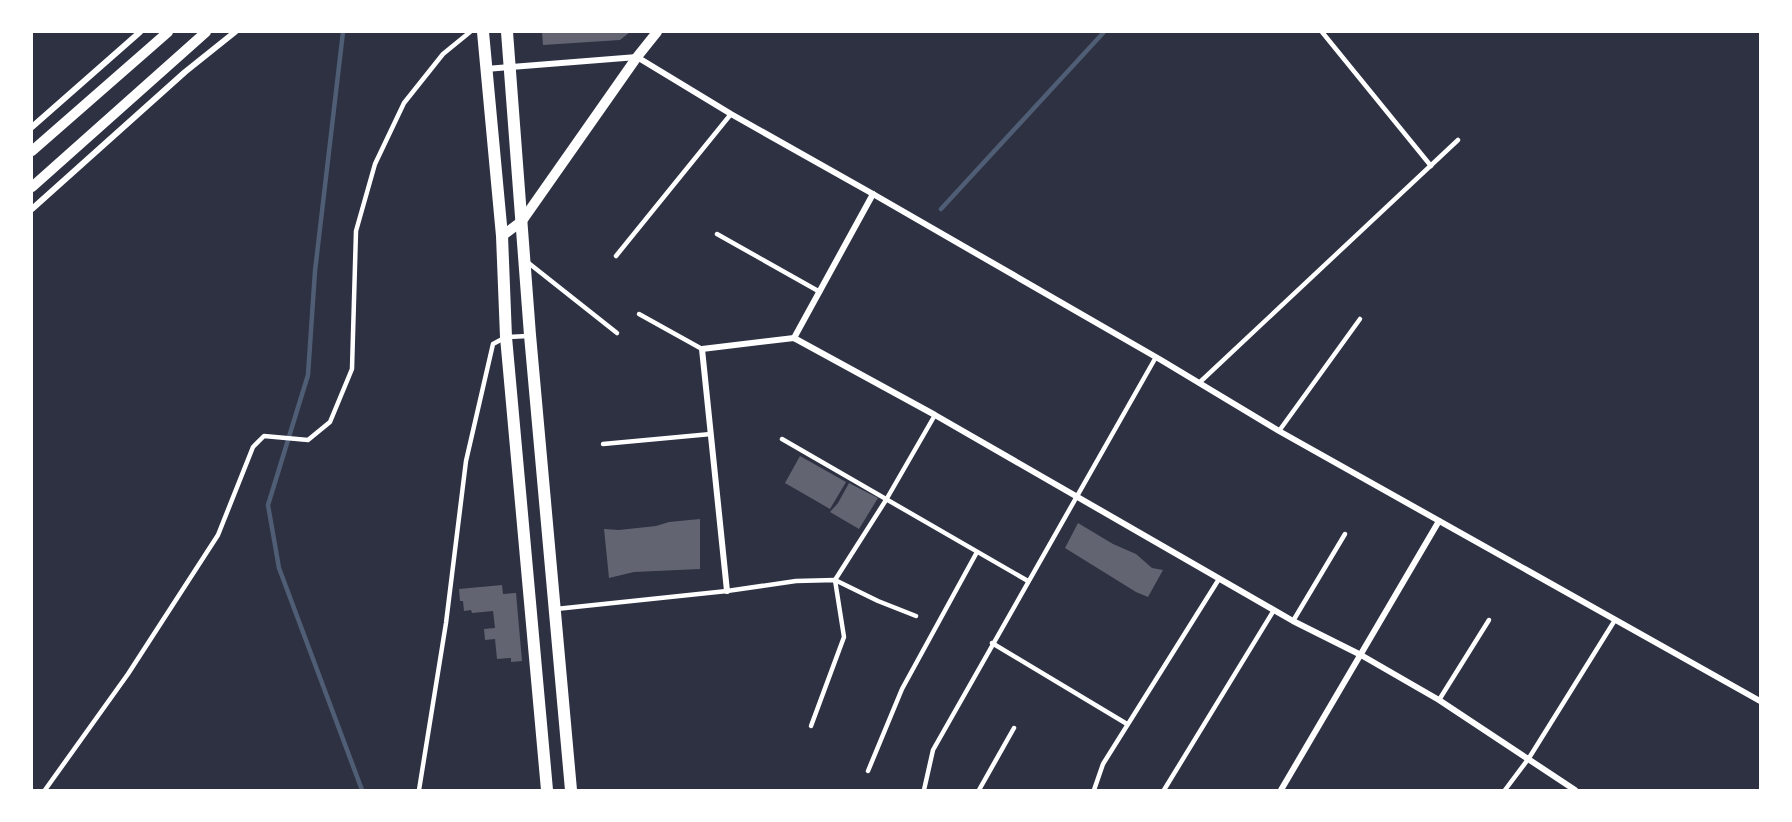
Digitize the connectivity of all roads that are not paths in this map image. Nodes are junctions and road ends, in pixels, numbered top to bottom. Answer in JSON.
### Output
{"nodes":[{"id":1,"x":140,"y":32,"type":"edge"},
{"id":2,"x":168,"y":32,"type":"edge"},
{"id":3,"x":206,"y":32,"type":"edge"},
{"id":4,"x":235,"y":32,"type":"edge"},
{"id":5,"x":470,"y":32,"type":"edge"},
{"id":6,"x":483,"y":32,"type":"edge"},
{"id":7,"x":507,"y":32,"type":"edge"},
{"id":8,"x":657,"y":32,"type":"edge"},
{"id":9,"x":1322,"y":32,"type":"edge"},
{"id":10,"x":637,"y":57,"type":"junction"},
{"id":11,"x":509,"y":68,"type":"junction"},
{"id":12,"x":486,"y":69,"type":"junction"},
{"id":13,"x":731,"y":114,"type":"junction"},
{"id":14,"x":32,"y":127,"type":"edge"},
{"id":15,"x":1458,"y":140,"type":"dead end"},
{"id":16,"x":32,"y":151,"type":"edge"},
{"id":17,"x":1431,"y":166,"type":"junction"},
{"id":18,"x":32,"y":187,"type":"edge"},
{"id":19,"x":873,"y":194,"type":"junction"},
{"id":20,"x":32,"y":209,"type":"edge"},
{"id":21,"x":522,"y":221,"type":"junction"},
{"id":22,"x":717,"y":234,"type":"dead end"},
{"id":23,"x":502,"y":236,"type":"junction"},
{"id":24,"x":616,"y":256,"type":"dead end"},
{"id":25,"x":524,"y":260,"type":"junction"},
{"id":26,"x":820,"y":292,"type":"junction"},
{"id":27,"x":639,"y":314,"type":"dead end"},
{"id":28,"x":1360,"y":319,"type":"dead end"},
{"id":29,"x":616,"y":333,"type":"dead end"},
{"id":30,"x":530,"y":336,"type":"junction"},
{"id":31,"x":506,"y":337,"type":"junction"},
{"id":32,"x":794,"y":338,"type":"junction"},
{"id":33,"x":702,"y":350,"type":"junction"},
{"id":34,"x":1156,"y":357,"type":"junction"},
{"id":35,"x":1199,"y":383,"type":"junction"},
{"id":36,"x":935,"y":415,"type":"junction"},
{"id":37,"x":1279,"y":431,"type":"junction"},
{"id":38,"x":711,"y":434,"type":"junction"},
{"id":39,"x":782,"y":439,"type":"dead end"},
{"id":40,"x":603,"y":444,"type":"dead end"},
{"id":41,"x":1077,"y":496,"type":"junction"},
{"id":42,"x":886,"y":500,"type":"junction"},
{"id":43,"x":1439,"y":521,"type":"junction"},
{"id":44,"x":1345,"y":534,"type":"dead end"},
{"id":45,"x":977,"y":552,"type":"junction"},
{"id":46,"x":1219,"y":579,"type":"junction"},
{"id":47,"x":835,"y":580,"type":"junction"},
{"id":48,"x":1029,"y":581,"type":"junction"},
{"id":49,"x":727,"y":591,"type":"junction"},
{"id":50,"x":556,"y":609,"type":"junction"},
{"id":51,"x":1274,"y":610,"type":"junction"},
{"id":52,"x":916,"y":616,"type":"dead end"},
{"id":53,"x":1488,"y":620,"type":"dead end"},
{"id":54,"x":1615,"y":620,"type":"junction"},
{"id":55,"x":1293,"y":621,"type":"junction"},
{"id":56,"x":992,"y":643,"type":"junction"},
{"id":57,"x":1361,"y":655,"type":"junction"},
{"id":58,"x":1439,"y":700,"type":"junction"},
{"id":59,"x":1761,"y":701,"type":"edge"},
{"id":60,"x":1127,"y":724,"type":"junction"},
{"id":61,"x":811,"y":726,"type":"dead end"},
{"id":62,"x":1014,"y":728,"type":"dead end"},
{"id":63,"x":1529,"y":758,"type":"junction"},
{"id":64,"x":868,"y":771,"type":"dead end"},
{"id":65,"x":45,"y":790,"type":"edge"},
{"id":66,"x":419,"y":790,"type":"edge"},
{"id":67,"x":547,"y":790,"type":"edge"},
{"id":68,"x":572,"y":790,"type":"edge"},
{"id":69,"x":924,"y":790,"type":"edge"},
{"id":70,"x":979,"y":790,"type":"edge"},
{"id":71,"x":1094,"y":790,"type":"edge"},
{"id":72,"x":1164,"y":790,"type":"edge"},
{"id":73,"x":1281,"y":790,"type":"edge"},
{"id":74,"x":1505,"y":790,"type":"edge"},
{"id":75,"x":1575,"y":790,"type":"edge"}],
"edges":[{"from":1,"to":14,"type":"street"},
{"from":2,"to":16,"type":"street"},
{"from":3,"to":18,"type":"street"},
{"from":4,"to":20,"type":"street"},
{"from":5,"to":65,"type":"lane"},
{"from":6,"to":12,"type":"main road"},
{"from":7,"to":11,"type":"main road"},
{"from":8,"to":10,"type":"street"},
{"from":9,"to":17,"type":"lane"},
{"from":10,"to":11,"type":"street"},
{"from":10,"to":13,"type":"street"},
{"from":10,"to":21,"type":"street"},
{"from":11,"to":12,"type":"street"},
{"from":11,"to":21,"type":"main road"},
{"from":12,"to":23,"type":"main road"},
{"from":13,"to":19,"type":"street"},
{"from":13,"to":24,"type":"lane"},
{"from":15,"to":17,"type":"lane"},
{"from":17,"to":35,"type":"lane"},
{"from":19,"to":26,"type":"street"},
{"from":19,"to":34,"type":"street"},
{"from":21,"to":23,"type":"street"},
{"from":21,"to":25,"type":"main road"},
{"from":22,"to":26,"type":"lane"},
{"from":23,"to":31,"type":"main road"},
{"from":25,"to":29,"type":"lane"},
{"from":25,"to":30,"type":"main road"},
{"from":26,"to":32,"type":"street"},
{"from":27,"to":33,"type":"lane"},
{"from":28,"to":37,"type":"lane"},
{"from":30,"to":31,"type":"lane"},
{"from":30,"to":50,"type":"main road"},
{"from":31,"to":66,"type":"lane"},
{"from":31,"to":67,"type":"main road"},
{"from":32,"to":33,"type":"street"},
{"from":32,"to":36,"type":"street"},
{"from":33,"to":38,"type":"street"},
{"from":34,"to":35,"type":"street"},
{"from":34,"to":41,"type":"lane"},
{"from":35,"to":37,"type":"street"},
{"from":36,"to":41,"type":"street"},
{"from":36,"to":42,"type":"lane"},
{"from":37,"to":43,"type":"street"},
{"from":38,"to":40,"type":"lane"},
{"from":38,"to":49,"type":"street"},
{"from":39,"to":42,"type":"lane"},
{"from":41,"to":46,"type":"street"},
{"from":41,"to":48,"type":"lane"},
{"from":42,"to":45,"type":"lane"},
{"from":42,"to":47,"type":"lane"},
{"from":43,"to":54,"type":"street"},
{"from":43,"to":57,"type":"street"},
{"from":44,"to":55,"type":"lane"},
{"from":45,"to":48,"type":"lane"},
{"from":45,"to":64,"type":"lane"},
{"from":46,"to":51,"type":"street"},
{"from":46,"to":60,"type":"lane"},
{"from":47,"to":49,"type":"lane"},
{"from":47,"to":52,"type":"lane"},
{"from":47,"to":61,"type":"lane"},
{"from":48,"to":56,"type":"lane"},
{"from":49,"to":50,"type":"lane"},
{"from":50,"to":68,"type":"main road"},
{"from":51,"to":55,"type":"street"},
{"from":51,"to":72,"type":"lane"},
{"from":53,"to":58,"type":"lane"},
{"from":54,"to":59,"type":"street"},
{"from":54,"to":63,"type":"lane"},
{"from":55,"to":57,"type":"street"},
{"from":56,"to":60,"type":"lane"},
{"from":56,"to":69,"type":"lane"},
{"from":57,"to":58,"type":"street"},
{"from":57,"to":73,"type":"street"},
{"from":58,"to":63,"type":"street"},
{"from":60,"to":71,"type":"lane"},
{"from":62,"to":70,"type":"lane"},
{"from":63,"to":74,"type":"lane"},
{"from":63,"to":75,"type":"street"}]}
